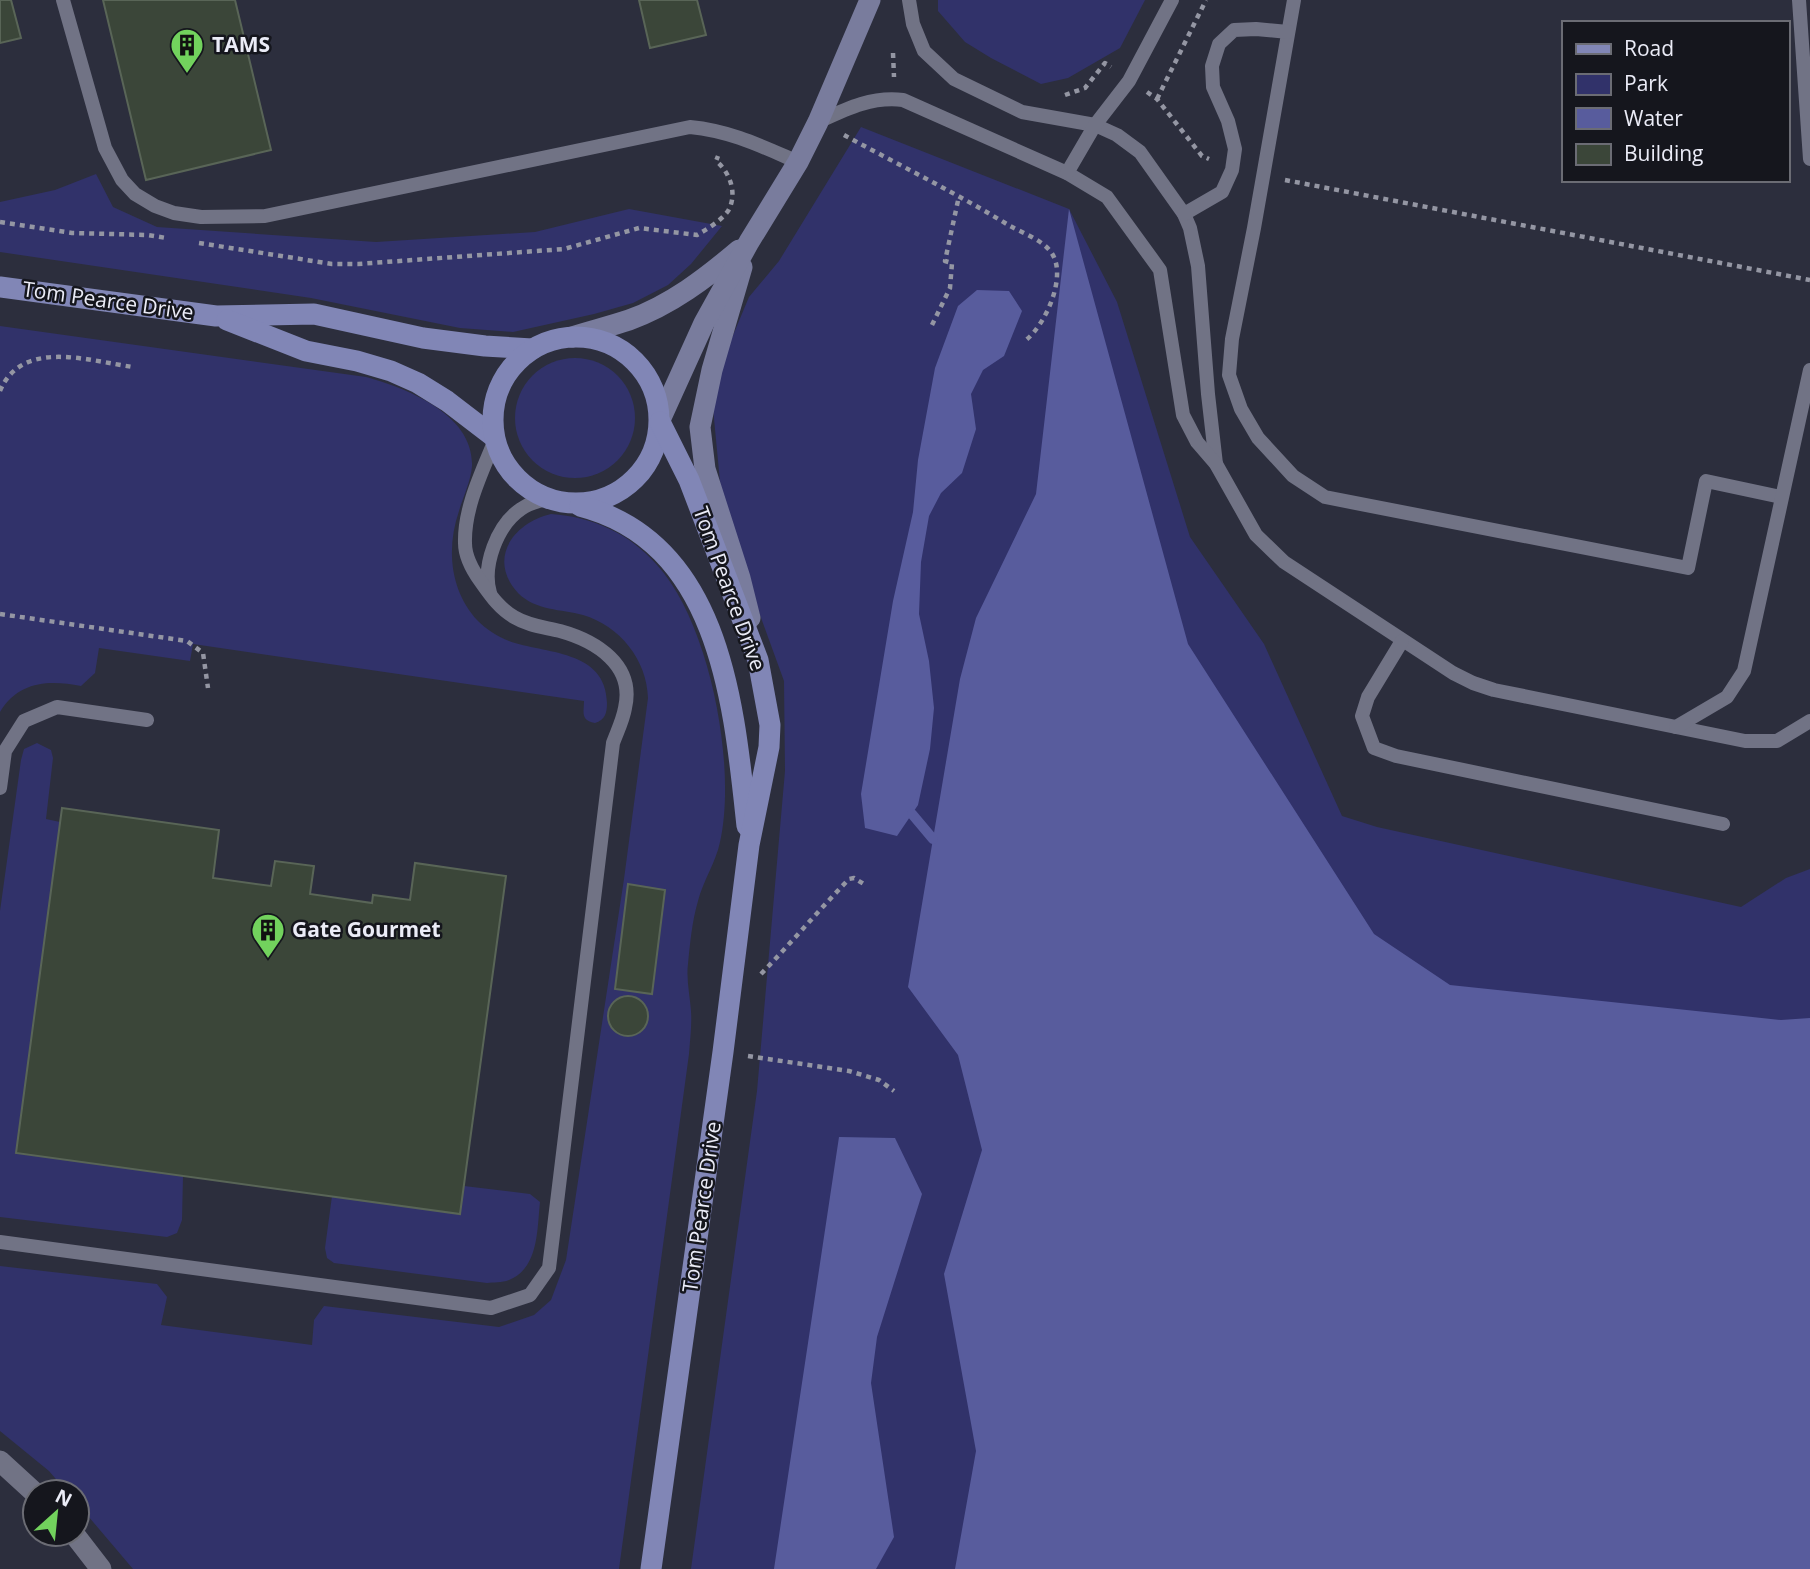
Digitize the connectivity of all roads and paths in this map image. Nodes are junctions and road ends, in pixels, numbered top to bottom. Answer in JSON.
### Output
{"nodes":[{"id":1,"x":63,"y":0,"type":"edge"},
{"id":2,"x":870,"y":0,"type":"edge"},
{"id":3,"x":909,"y":0,"type":"edge"},
{"id":4,"x":1172,"y":0,"type":"edge"},
{"id":5,"x":1206,"y":0,"type":"edge"},
{"id":6,"x":1294,"y":0,"type":"edge"},
{"id":7,"x":1799,"y":0,"type":"edge"},
{"id":8,"x":1288,"y":32,"type":"junction"},
{"id":9,"x":1129,"y":81,"type":"junction"},
{"id":10,"x":1055,"y":99,"type":"dead end"},
{"id":11,"x":1157,"y":99,"type":"junction"},
{"id":12,"x":818,"y":122,"type":"junction"},
{"id":13,"x":1095,"y":125,"type":"junction"},
{"id":14,"x":727,"y":133,"type":"junction"},
{"id":15,"x":1810,"y":159,"type":"edge"},
{"id":16,"x":798,"y":162,"type":"junction"},
{"id":17,"x":1232,"y":170,"type":"junction"},
{"id":18,"x":1067,"y":173,"type":"junction"},
{"id":19,"x":1262,"y":175,"type":"junction"},
{"id":20,"x":959,"y":196,"type":"junction"},
{"id":21,"x":1184,"y":214,"type":"junction"},
{"id":22,"x":0,"y":222,"type":"edge"},
{"id":23,"x":173,"y":239,"type":"dead end"},
{"id":24,"x":749,"y":242,"type":"junction"},
{"id":25,"x":198,"y":243,"type":"dead end"},
{"id":26,"x":1810,"y":280,"type":"edge"},
{"id":27,"x":0,"y":287,"type":"edge"},
{"id":28,"x":216,"y":316,"type":"junction"},
{"id":29,"x":932,"y":325,"type":"dead end"},
{"id":30,"x":572,"y":337,"type":"junction"},
{"id":31,"x":1026,"y":340,"type":"dead end"},
{"id":32,"x":532,"y":349,"type":"junction"},
{"id":33,"x":133,"y":367,"type":"dead end"},
{"id":34,"x":1810,"y":370,"type":"edge"},
{"id":35,"x":0,"y":391,"type":"edge"},
{"id":36,"x":660,"y":421,"type":"junction"},
{"id":37,"x":495,"y":439,"type":"junction"},
{"id":38,"x":1216,"y":464,"type":"junction"},
{"id":39,"x":1782,"y":497,"type":"junction"},
{"id":40,"x":547,"y":499,"type":"junction"},
{"id":41,"x":573,"y":504,"type":"junction"},
{"id":42,"x":492,"y":598,"type":"junction"},
{"id":43,"x":0,"y":614,"type":"edge"},
{"id":44,"x":1402,"y":641,"type":"junction"},
{"id":45,"x":758,"y":660,"type":"junction"},
{"id":46,"x":208,"y":688,"type":"dead end"},
{"id":47,"x":147,"y":720,"type":"dead end"},
{"id":48,"x":1810,"y":721,"type":"edge"},
{"id":49,"x":1676,"y":727,"type":"junction"},
{"id":50,"x":0,"y":788,"type":"edge"},
{"id":51,"x":1723,"y":824,"type":"dead end"},
{"id":52,"x":749,"y":845,"type":"junction"},
{"id":53,"x":867,"y":886,"type":"dead end"},
{"id":54,"x":729,"y":1007,"type":"junction"},
{"id":55,"x":723,"y":1052,"type":"junction"},
{"id":56,"x":894,"y":1091,"type":"dead end"},
{"id":57,"x":0,"y":1242,"type":"edge"},
{"id":58,"x":0,"y":1461,"type":"edge"},
{"id":59,"x":21,"y":1480,"type":"edge"},
{"id":60,"x":85,"y":1548,"type":"edge"},
{"id":61,"x":101,"y":1569,"type":"edge"},
{"id":62,"x":651,"y":1569,"type":"edge"}],
"edges":[{"from":1,"to":14,"type":"lane"},
{"from":2,"to":12,"type":"street"},
{"from":3,"to":13,"type":"lane"},
{"from":4,"to":9,"type":"lane"},
{"from":5,"to":11,"type":"path"},
{"from":6,"to":8,"type":"lane"},
{"from":7,"to":15,"type":"lane"},
{"from":8,"to":17,"type":"lane"},
{"from":8,"to":19,"type":"lane"},
{"from":9,"to":10,"type":"path"},
{"from":9,"to":11,"type":"path"},
{"from":9,"to":13,"type":"lane"},
{"from":11,"to":17,"type":"path"},
{"from":12,"to":16,"type":"street"},
{"from":12,"to":18,"type":"lane"},
{"from":12,"to":20,"type":"path"},
{"from":13,"to":18,"type":"lane"},
{"from":13,"to":21,"type":"lane"},
{"from":14,"to":16,"type":"lane"},
{"from":14,"to":25,"type":"path"},
{"from":16,"to":24,"type":"street"},
{"from":17,"to":21,"type":"lane"},
{"from":18,"to":38,"type":"lane"},
{"from":19,"to":26,"type":"path"},
{"from":19,"to":39,"type":"lane"},
{"from":20,"to":29,"type":"path"},
{"from":20,"to":31,"type":"path"},
{"from":21,"to":38,"type":"lane"},
{"from":22,"to":23,"type":"path"},
{"from":24,"to":30,"type":"street"},
{"from":24,"to":36,"type":"street"},
{"from":24,"to":45,"type":"street"},
{"from":27,"to":28,"type":"main road","name":"Tom Pearce Drive"},
{"from":28,"to":32,"type":"main road","name":"Tom Pearce Drive"},
{"from":28,"to":37,"type":"main road","name":"Tom Pearce Drive"},
{"from":30,"to":32,"type":"main road"},
{"from":30,"to":36,"type":"main road"},
{"from":32,"to":37,"type":"main road"},
{"from":33,"to":35,"type":"path"},
{"from":34,"to":39,"type":"lane"},
{"from":36,"to":41,"type":"main road"},
{"from":36,"to":45,"type":"main road","name":"Tom Pearce Drive"},
{"from":37,"to":40,"type":"main road"},
{"from":37,"to":42,"type":"lane"},
{"from":38,"to":44,"type":"lane"},
{"from":39,"to":49,"type":"lane"},
{"from":40,"to":41,"type":"main road"},
{"from":40,"to":42,"type":"lane"},
{"from":41,"to":52,"type":"main road","name":"Tom Pearce Drive"},
{"from":42,"to":57,"type":"lane"},
{"from":43,"to":46,"type":"path"},
{"from":44,"to":49,"type":"lane"},
{"from":44,"to":51,"type":"lane"},
{"from":45,"to":52,"type":"main road","name":"Tom Pearce Drive"},
{"from":47,"to":50,"type":"lane"},
{"from":48,"to":49,"type":"lane"},
{"from":52,"to":54,"type":"main road","name":"Tom Pearce Drive"},
{"from":53,"to":54,"type":"path"},
{"from":54,"to":55,"type":"main road","name":"Tom Pearce Drive"},
{"from":55,"to":56,"type":"path"},
{"from":55,"to":62,"type":"main road","name":"Tom Pearce Drive"},
{"from":58,"to":59,"type":"street"},
{"from":60,"to":61,"type":"street"}]}
